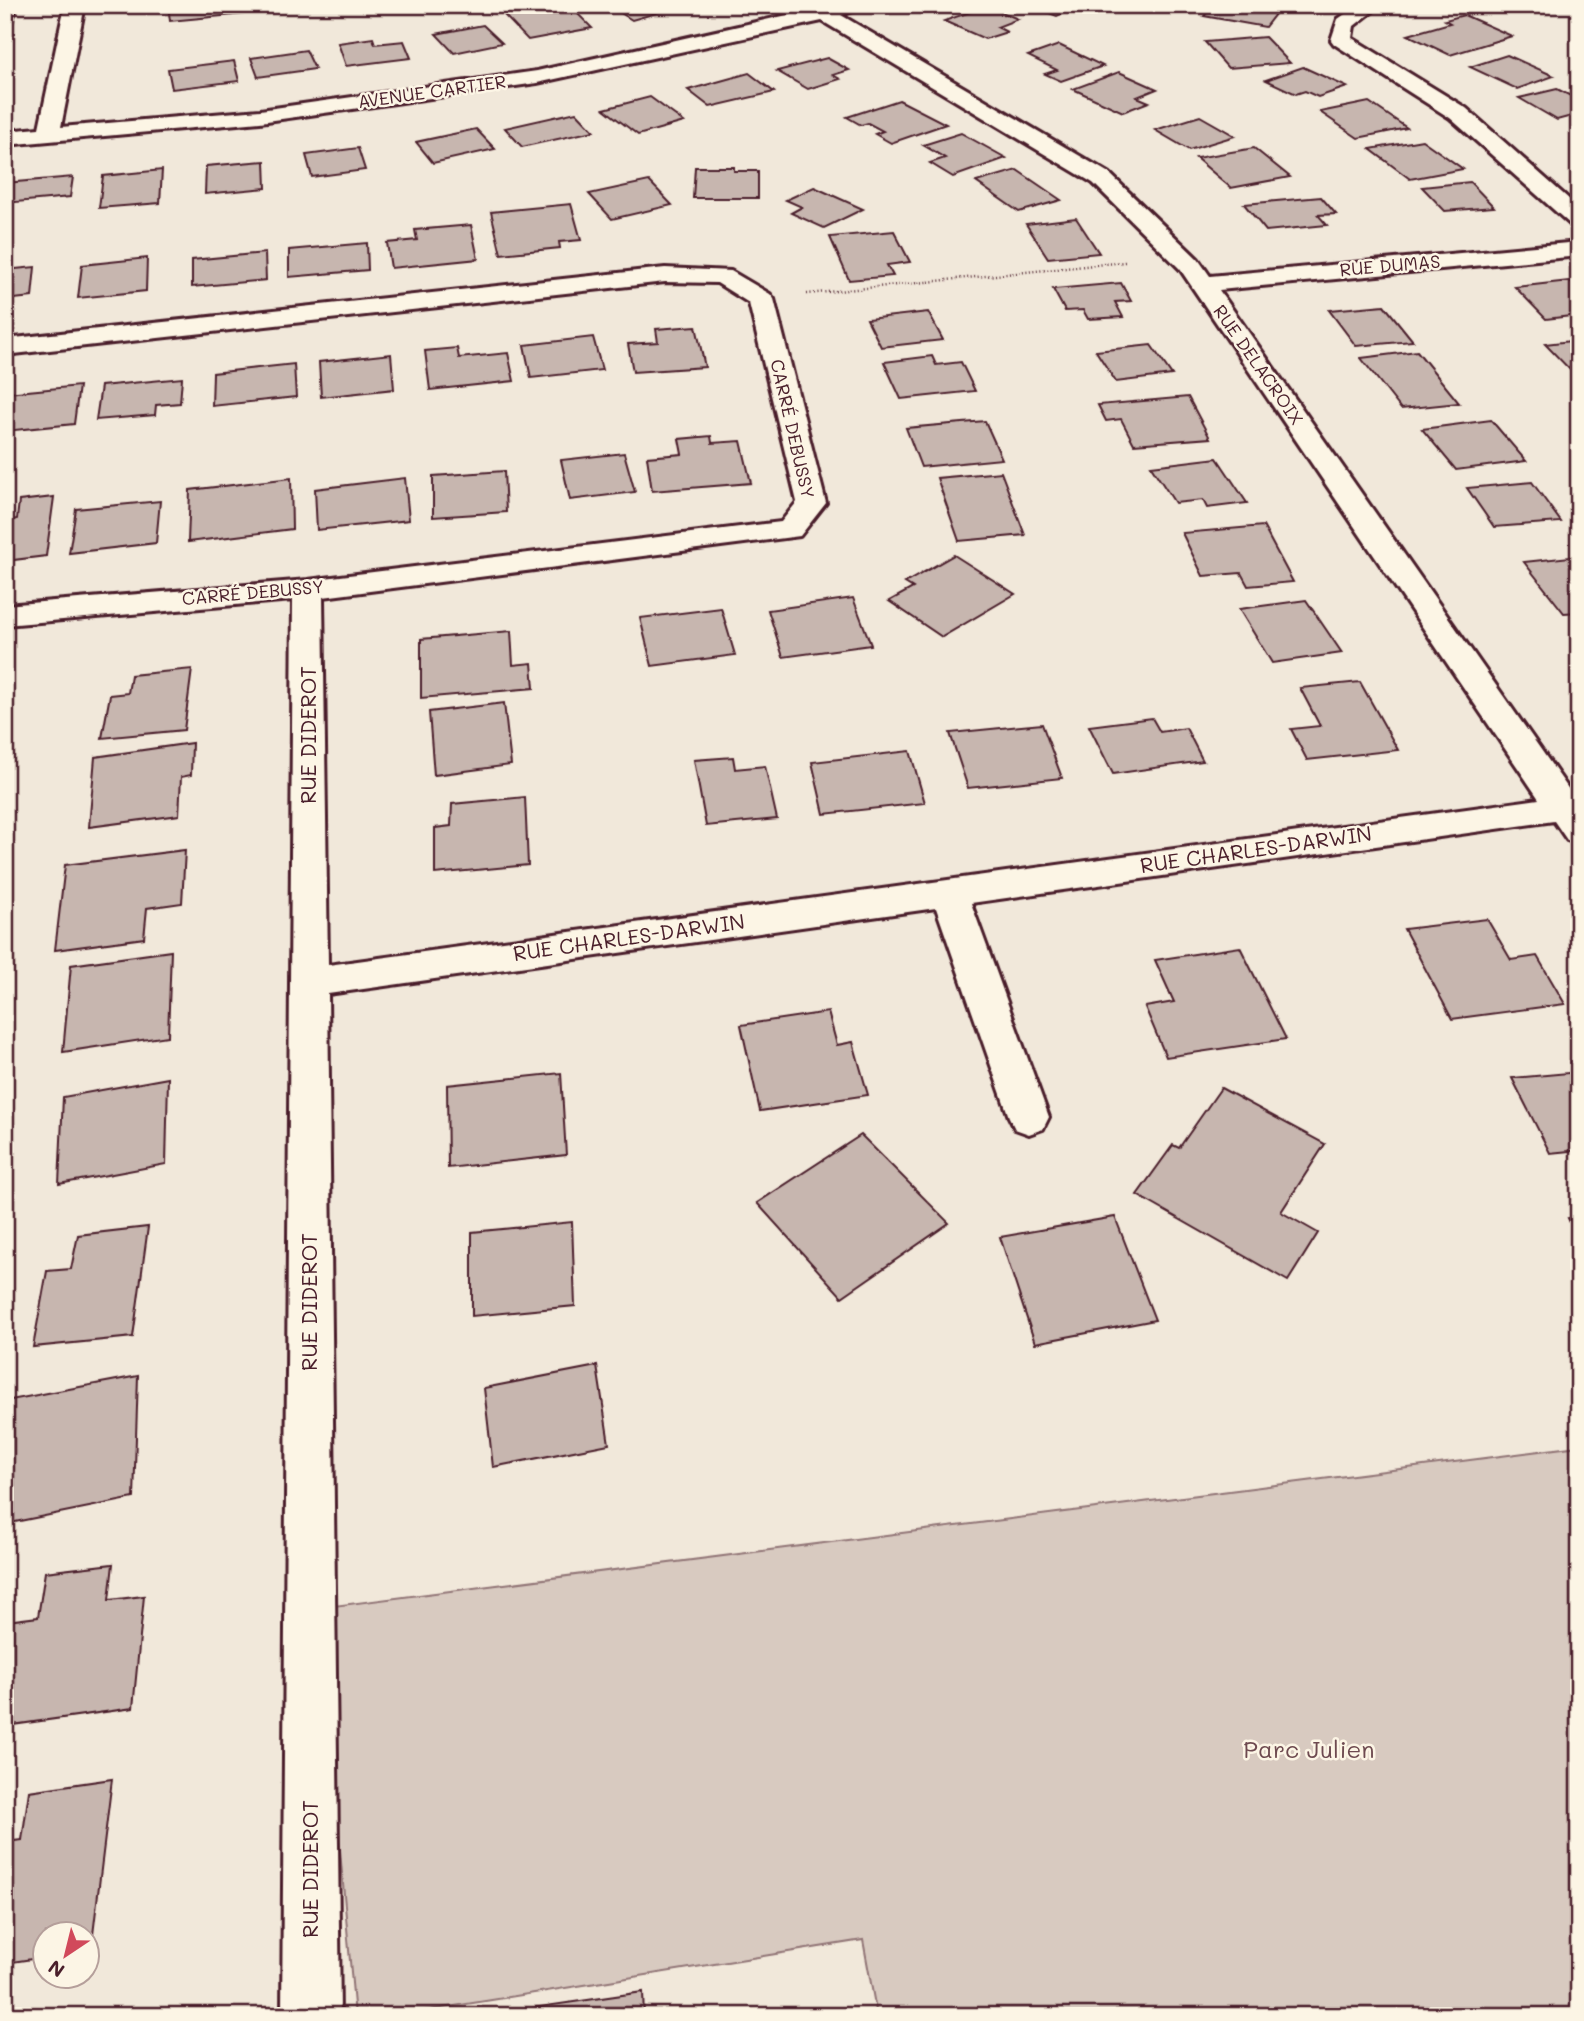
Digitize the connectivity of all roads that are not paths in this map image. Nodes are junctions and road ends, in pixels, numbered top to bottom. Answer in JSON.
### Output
{"nodes":[{"id":1,"x":75,"y":5,"type":"edge"},
{"id":2,"x":851,"y":5,"type":"edge"},
{"id":3,"x":1371,"y":5,"type":"edge"},
{"id":4,"x":825,"y":14,"type":"junction"},
{"id":5,"x":49,"y":134,"type":"junction"},
{"id":6,"x":5,"y":138,"type":"edge"},
{"id":7,"x":1579,"y":219,"type":"edge"},
{"id":8,"x":1579,"y":249,"type":"edge"},
{"id":9,"x":1202,"y":284,"type":"junction"},
{"id":10,"x":5,"y":346,"type":"edge"},
{"id":11,"x":308,"y":589,"type":"junction"},
{"id":12,"x":5,"y":615,"type":"edge"},
{"id":13,"x":1571,"y":819,"type":"edge"},
{"id":14,"x":949,"y":893,"type":"junction"},
{"id":15,"x":309,"y":982,"type":"junction"},
{"id":16,"x":1029,"y":1117,"type":"dead end"},
{"id":17,"x":311,"y":2016,"type":"edge"}],
"edges":[{"from":1,"to":5,"type":"street"},
{"from":2,"to":4,"type":"street","name":"AVENUE CARTIER"},
{"from":3,"to":7,"type":"street"},
{"from":4,"to":5,"type":"street","name":"AVENUE CARTIER"},
{"from":4,"to":9,"type":"street","name":"RUE DELACROIX"},
{"from":5,"to":6,"type":"street","name":"AVENUE CARTIER"},
{"from":8,"to":9,"type":"street","name":"RUE DUMAS"},
{"from":9,"to":13,"type":"street","name":"RUE DELACROIX"},
{"from":10,"to":11,"type":"street","name":"CARRÉ DEBUSSY"},
{"from":11,"to":12,"type":"street","name":"CARRÉ DEBUSSY"},
{"from":11,"to":15,"type":"street","name":"RUE DIDEROT"},
{"from":13,"to":14,"type":"street","name":"RUE CHARLES-DARWIN"},
{"from":14,"to":15,"type":"street","name":"RUE CHARLES-DARWIN"},
{"from":14,"to":16,"type":"street"},
{"from":15,"to":17,"type":"street","name":"RUE DIDEROT"}]}
